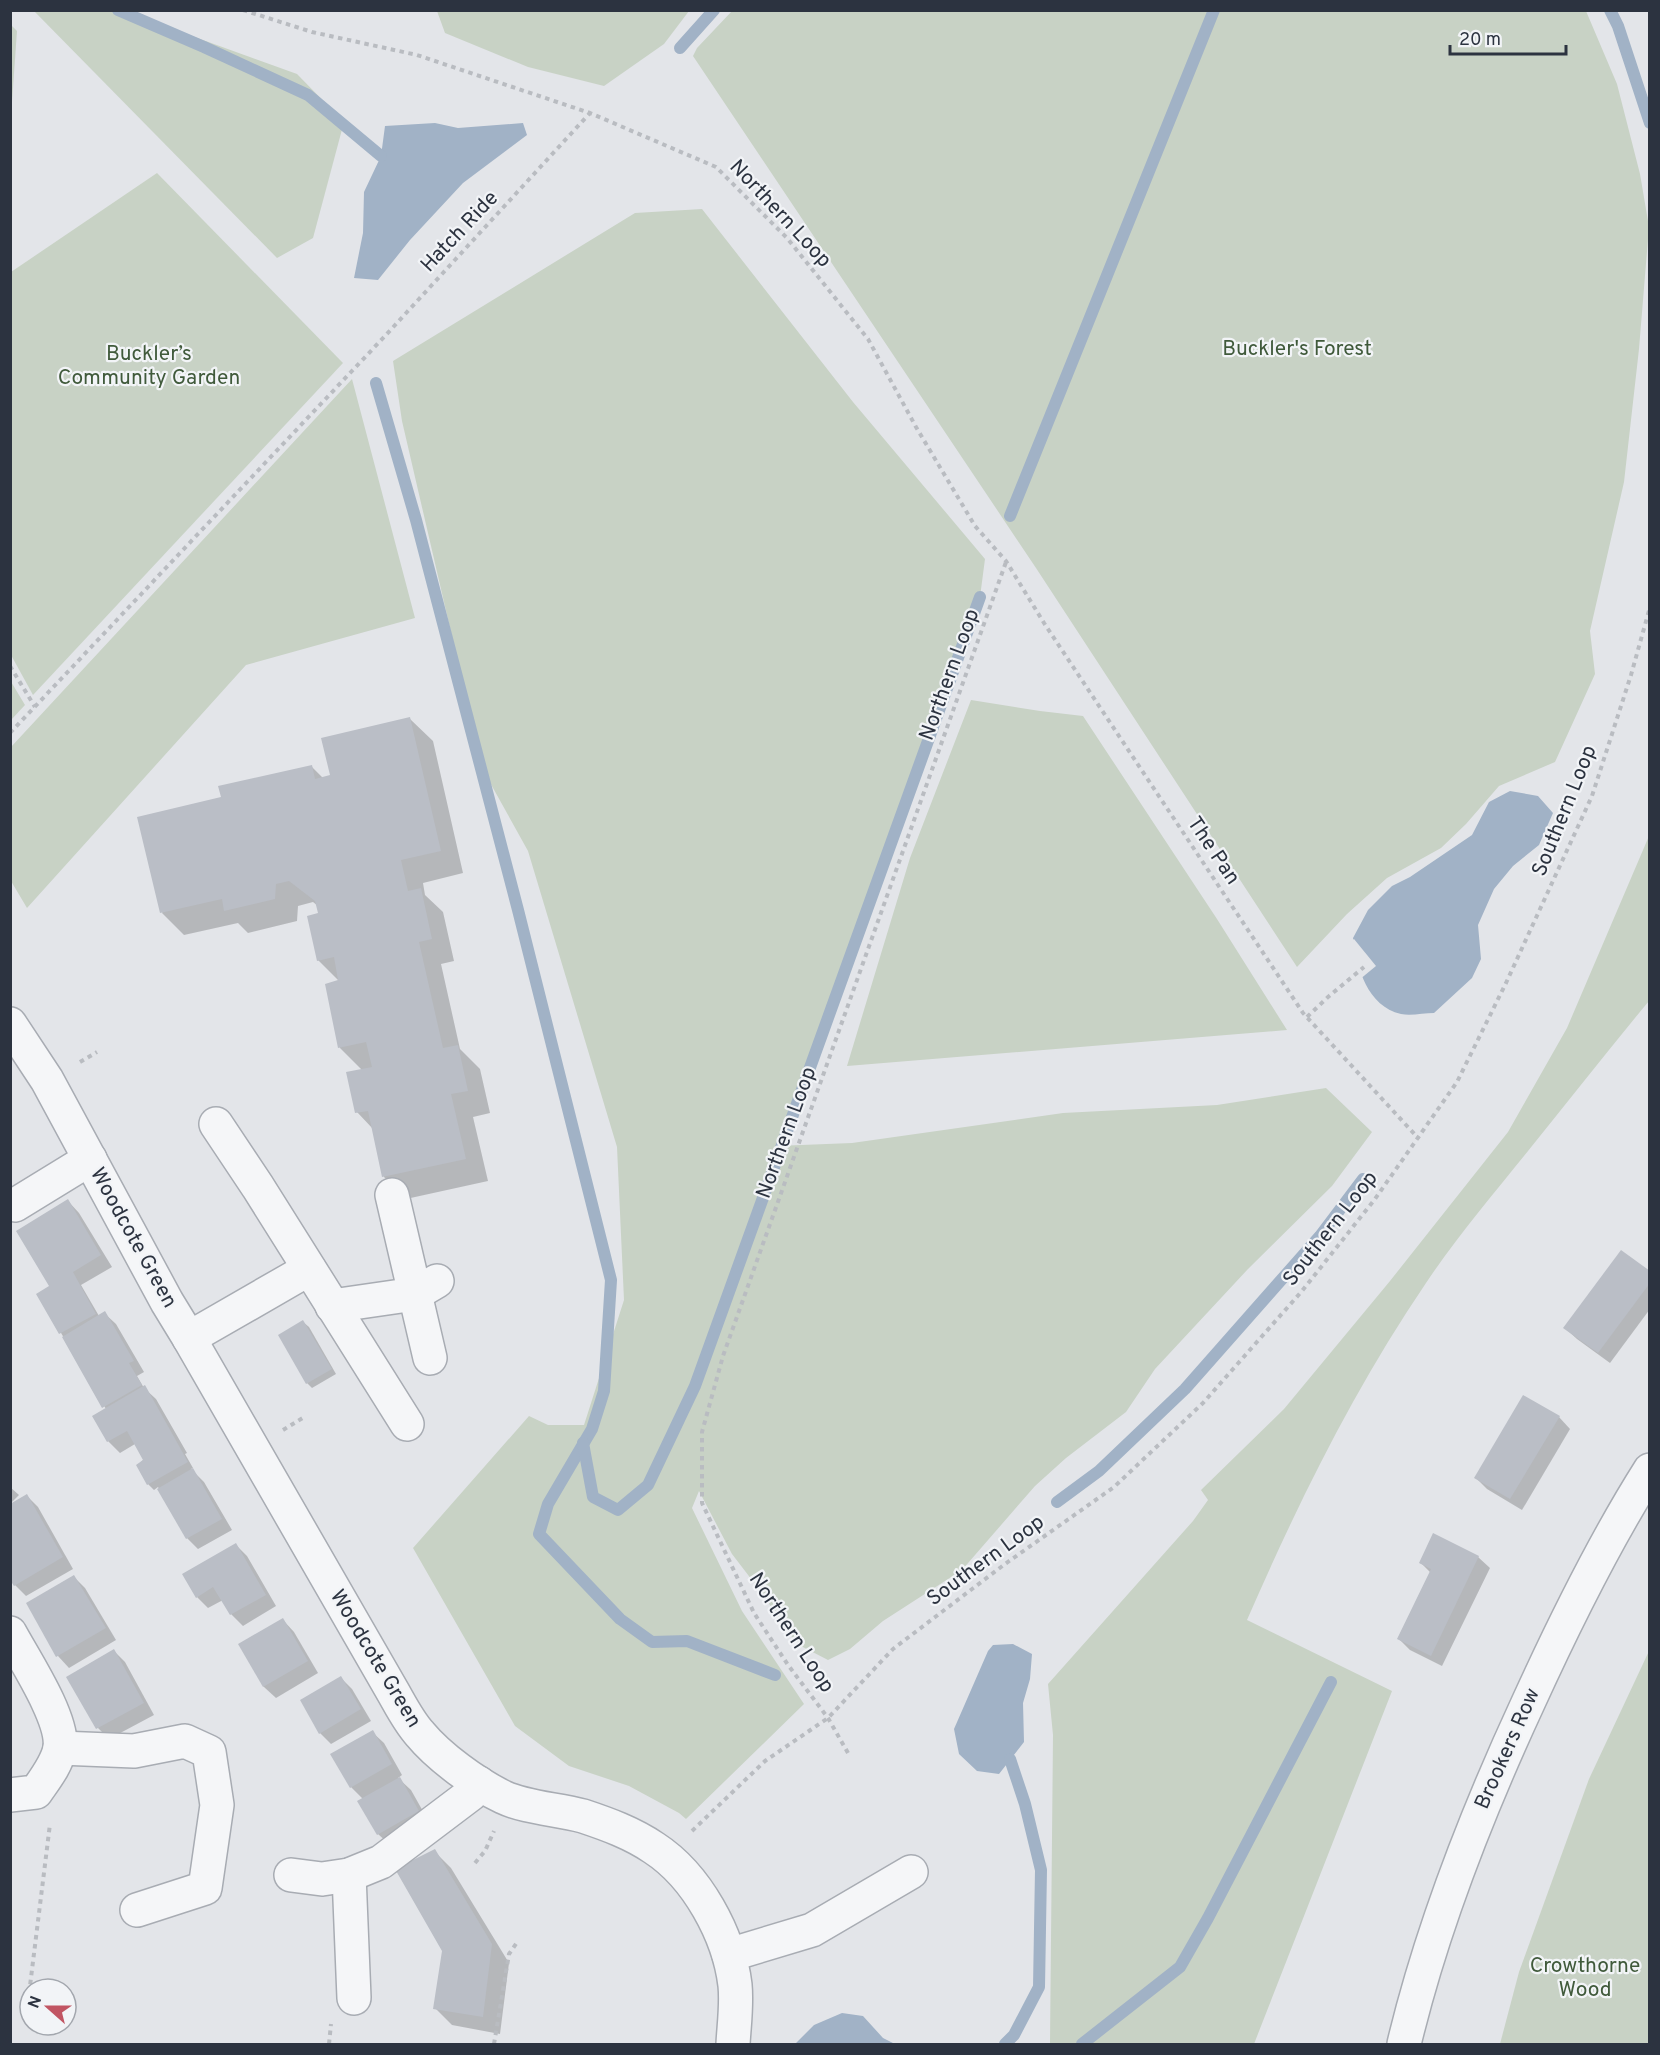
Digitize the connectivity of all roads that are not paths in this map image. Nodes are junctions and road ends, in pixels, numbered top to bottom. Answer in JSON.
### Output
{"nodes":[{"id":1,"x":10,"y":1024,"type":"edge"},
{"id":2,"x":216,"y":1124,"type":"dead end"},
{"id":3,"x":90,"y":1159,"type":"junction"},
{"id":4,"x":392,"y":1195,"type":"dead end"},
{"id":5,"x":15,"y":1204,"type":"dead end"},
{"id":6,"x":309,"y":1269,"type":"junction"},
{"id":7,"x":426,"y":1287,"type":"junction"},
{"id":8,"x":332,"y":1306,"type":"junction"},
{"id":9,"x":189,"y":1338,"type":"junction"},
{"id":10,"x":430,"y":1358,"type":"dead end"},
{"id":11,"x":407,"y":1424,"type":"dead end"},
{"id":12,"x":1650,"y":1470,"type":"edge"},
{"id":13,"x":10,"y":1633,"type":"edge"},
{"id":14,"x":60,"y":1748,"type":"junction"},
{"id":15,"x":479,"y":1783,"type":"junction"},
{"id":16,"x":10,"y":1795,"type":"edge"},
{"id":17,"x":911,"y":1872,"type":"dead end"},
{"id":18,"x":291,"y":1875,"type":"dead end"},
{"id":19,"x":349,"y":1875,"type":"junction"},
{"id":20,"x":137,"y":1910,"type":"dead end"},
{"id":21,"x":729,"y":1955,"type":"junction"},
{"id":22,"x":354,"y":1998,"type":"dead end"},
{"id":23,"x":733,"y":2044,"type":"edge"},
{"id":24,"x":1404,"y":2044,"type":"edge"}],
"edges":[{"from":1,"to":3,"type":"street","name":"Woodcote Green"},
{"from":2,"to":6,"type":"street"},
{"from":3,"to":5,"type":"street","name":"Woodcote Green"},
{"from":3,"to":9,"type":"street","name":"Woodcote Green"},
{"from":4,"to":7,"type":"street"},
{"from":6,"to":8,"type":"street"},
{"from":6,"to":9,"type":"street"},
{"from":7,"to":8,"type":"street"},
{"from":7,"to":10,"type":"street"},
{"from":8,"to":11,"type":"street"},
{"from":9,"to":15,"type":"street","name":"Woodcote Green"},
{"from":12,"to":24,"type":"street","name":"Brookers Row"},
{"from":13,"to":14,"type":"street"},
{"from":14,"to":16,"type":"street"},
{"from":14,"to":20,"type":"street"},
{"from":15,"to":19,"type":"street"},
{"from":15,"to":21,"type":"street","name":"Woodcote Green"},
{"from":17,"to":21,"type":"street"},
{"from":18,"to":19,"type":"street"},
{"from":19,"to":22,"type":"street"},
{"from":21,"to":23,"type":"street","name":"Woodcote Green"}]}
